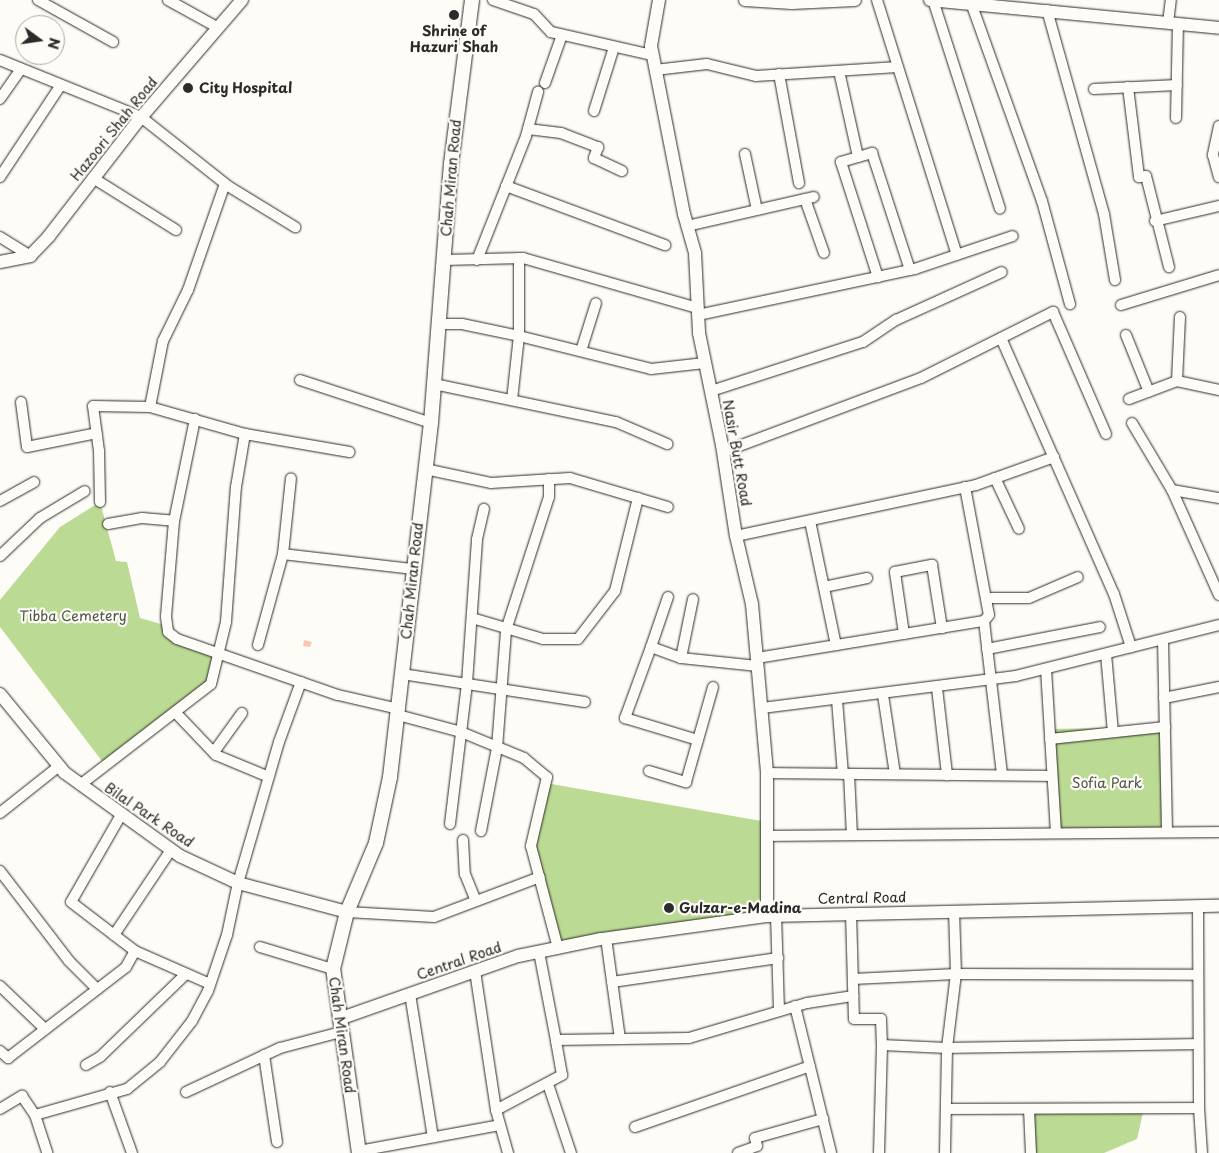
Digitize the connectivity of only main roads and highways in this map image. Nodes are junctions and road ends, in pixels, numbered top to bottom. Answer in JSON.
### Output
{"nodes":[{"id":1,"x":472,"y":0,"type":"edge"},
{"id":2,"x":359,"y":1152,"type":"edge"}],
"edges":[{"from":1,"to":2,"type":"main road","name":"Chah Miran Road"}]}
